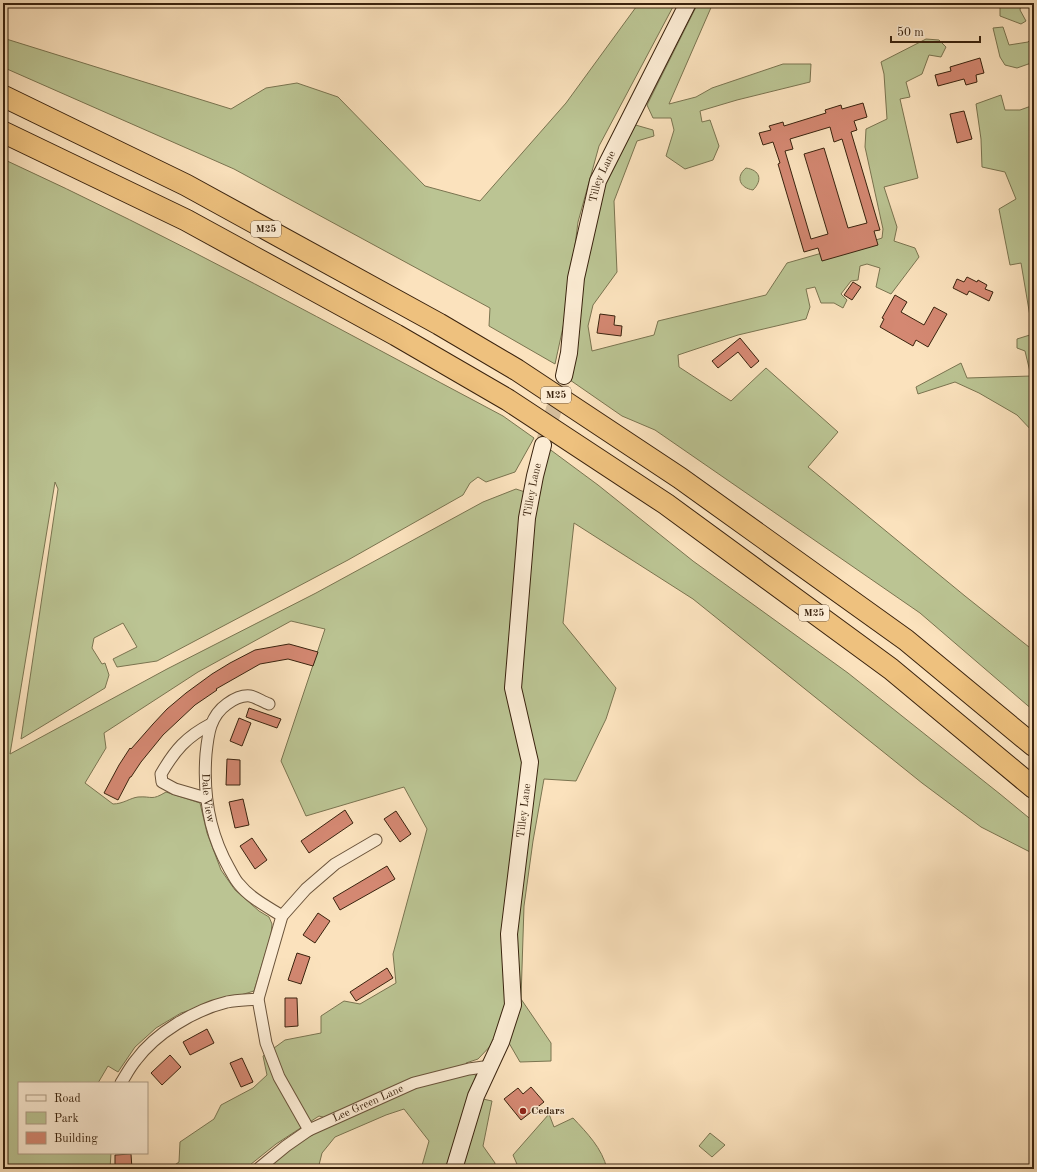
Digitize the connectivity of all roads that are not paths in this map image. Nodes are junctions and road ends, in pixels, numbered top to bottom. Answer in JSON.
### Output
{"nodes":[{"id":1,"x":688,"y":3,"type":"edge"},
{"id":2,"x":3,"y":96,"type":"edge"},
{"id":3,"x":3,"y":132,"type":"edge"},
{"id":4,"x":564,"y":376,"type":"tunnel mouth"},
{"id":5,"x":543,"y":445,"type":"tunnel mouth"},
{"id":6,"x":269,"y":704,"type":"dead end"},
{"id":7,"x":211,"y":724,"type":"junction"},
{"id":8,"x":1034,"y":746,"type":"edge"},
{"id":9,"x":1034,"y":788,"type":"edge"},
{"id":10,"x":206,"y":798,"type":"junction"},
{"id":11,"x":376,"y":840,"type":"dead end"},
{"id":12,"x":282,"y":916,"type":"junction"},
{"id":13,"x":258,"y":999,"type":"junction"},
{"id":14,"x":491,"y":1066,"type":"junction"},
{"id":15,"x":122,"y":1082,"type":"edge"},
{"id":16,"x":309,"y":1130,"type":"junction"},
{"id":17,"x":258,"y":1169,"type":"edge"},
{"id":18,"x":454,"y":1169,"type":"edge"}],
"edges":[{"from":1,"to":4,"type":"street","name":"Tilley Lane"},
{"from":2,"to":8,"type":"highway","number":"M25"},
{"from":3,"to":9,"type":"highway","number":"M25"},
{"from":5,"to":14,"type":"street","name":"Tilley Lane"},
{"from":6,"to":7,"type":"street","name":"Dale View"},
{"from":7,"to":10,"type":"street","name":"Dale View"},
{"from":7,"to":10,"type":"street"},
{"from":10,"to":12,"type":"street","name":"Dale View"},
{"from":11,"to":12,"type":"street"},
{"from":12,"to":13,"type":"street"},
{"from":13,"to":15,"type":"street"},
{"from":13,"to":16,"type":"street"},
{"from":14,"to":16,"type":"street","name":"Lee Green Lane"},
{"from":14,"to":18,"type":"street","name":"Tilley Lane"},
{"from":16,"to":17,"type":"street","name":"Lee Green Lane"}]}
